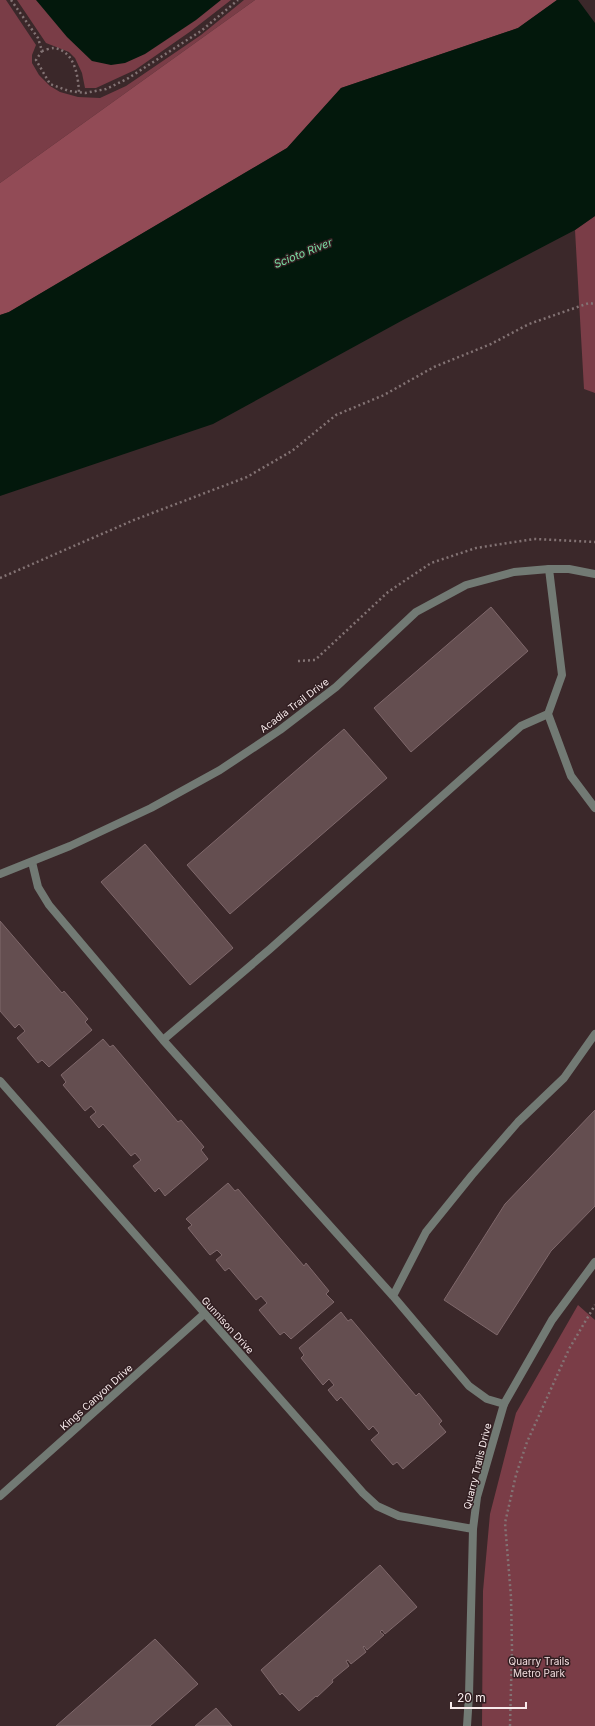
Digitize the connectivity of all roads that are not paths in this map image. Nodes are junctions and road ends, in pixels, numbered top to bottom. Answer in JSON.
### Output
{"nodes":[{"id":1,"x":550,"y":568,"type":"junction"},
{"id":2,"x":595,"y":574,"type":"edge"},
{"id":3,"x":548,"y":714,"type":"junction"},
{"id":4,"x":595,"y":808,"type":"edge"},
{"id":5,"x":32,"y":862,"type":"junction"},
{"id":6,"x":0,"y":874,"type":"edge"},
{"id":7,"x":595,"y":1034,"type":"edge"},
{"id":8,"x":163,"y":1040,"type":"junction"},
{"id":9,"x":0,"y":1081,"type":"edge"},
{"id":10,"x":595,"y":1262,"type":"edge"},
{"id":11,"x":393,"y":1296,"type":"junction"},
{"id":12,"x":204,"y":1314,"type":"junction"},
{"id":13,"x":504,"y":1404,"type":"junction"},
{"id":14,"x":0,"y":1496,"type":"edge"},
{"id":15,"x":473,"y":1529,"type":"junction"},
{"id":16,"x":467,"y":1726,"type":"edge"}],
"edges":[{"from":1,"to":2,"type":"street","name":"Acadia Trail Drive"},
{"from":1,"to":3,"type":"street"},
{"from":1,"to":5,"type":"street","name":"Acadia Trail Drive"},
{"from":3,"to":4,"type":"street"},
{"from":3,"to":8,"type":"street"},
{"from":5,"to":6,"type":"street","name":"Acadia Trail Drive"},
{"from":5,"to":8,"type":"street"},
{"from":7,"to":11,"type":"street"},
{"from":8,"to":11,"type":"street"},
{"from":9,"to":12,"type":"street","name":"Gunnison Drive"},
{"from":10,"to":13,"type":"street","name":"Quarry Trails Drive"},
{"from":11,"to":13,"type":"street"},
{"from":12,"to":14,"type":"street","name":"Kings Canyon Drive"},
{"from":12,"to":15,"type":"street","name":"Gunnison Drive"},
{"from":13,"to":15,"type":"street","name":"Quarry Trails Drive"},
{"from":15,"to":16,"type":"street","name":"Quarry Trails Drive"}]}
